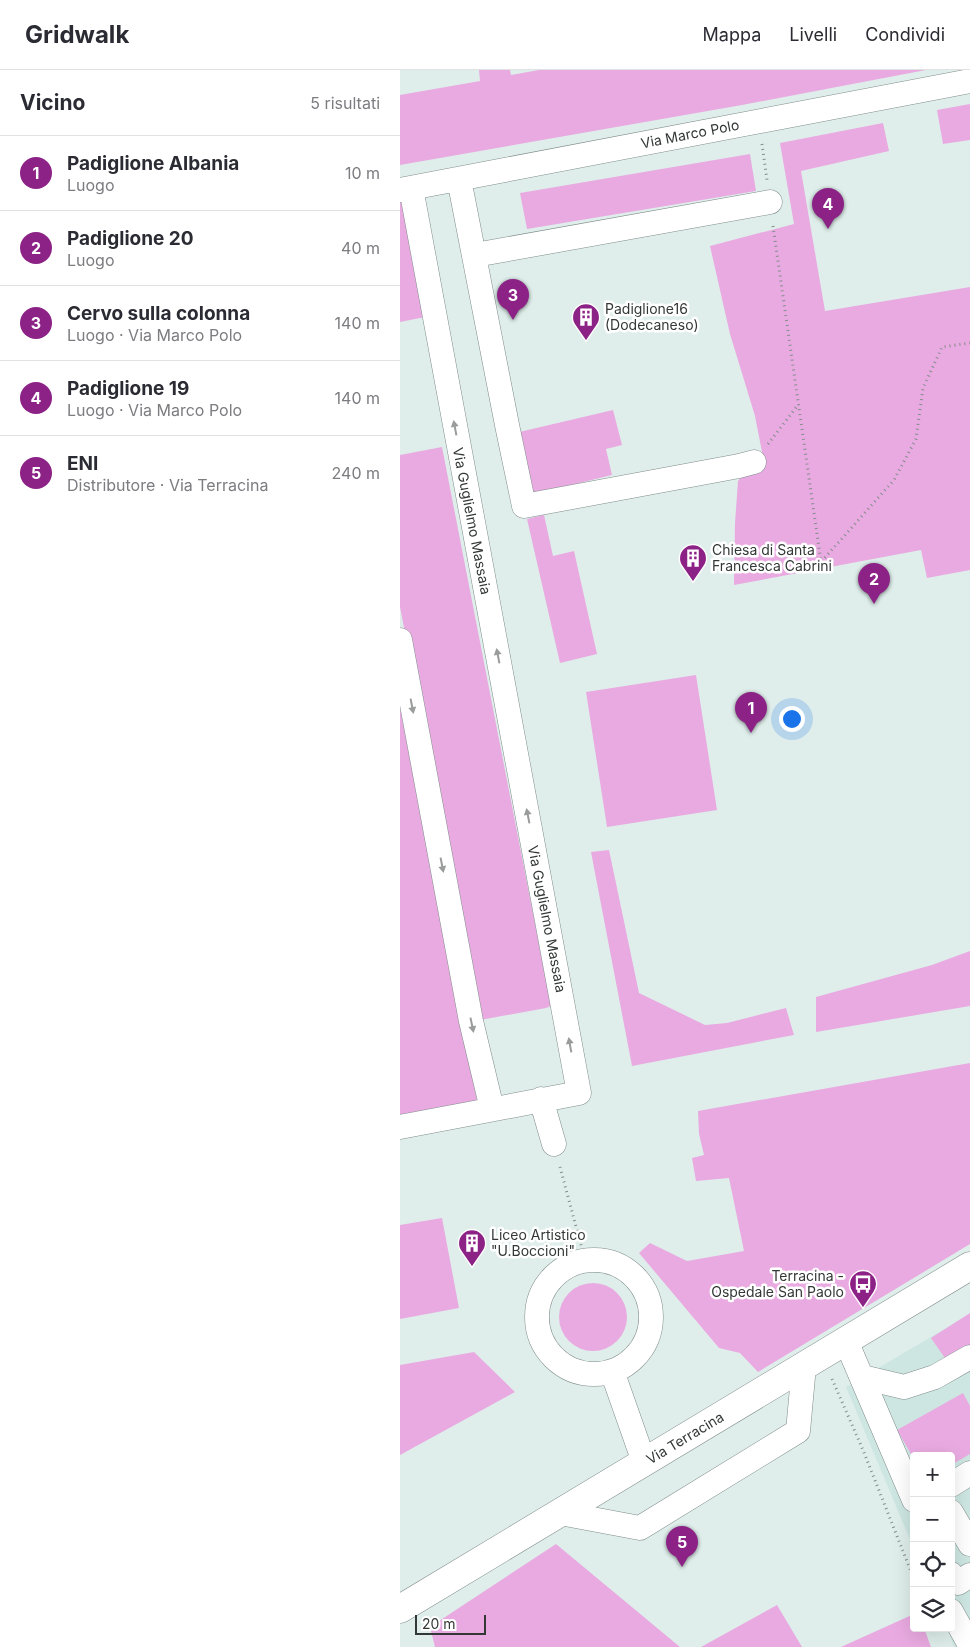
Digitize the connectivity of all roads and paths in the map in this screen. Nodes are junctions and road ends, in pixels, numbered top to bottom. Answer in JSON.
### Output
{"nodes":[{"id":1,"x":970,"y":81,"type":"edge"},
{"id":2,"x":758,"y":121,"type":"junction"},
{"id":3,"x":459,"y":179,"type":"junction"},
{"id":4,"x":405,"y":189,"type":"edge"},
{"id":5,"x":770,"y":202,"type":"junction"},
{"id":6,"x":475,"y":255,"type":"junction"},
{"id":7,"x":970,"y":343,"type":"edge"},
{"id":8,"x":798,"y":405,"type":"junction"},
{"id":9,"x":754,"y":462,"type":"joint"},
{"id":10,"x":400,"y":640,"type":"edge"},
{"id":11,"x":541,"y":1099,"type":"junction"},
{"id":12,"x":492,"y":1109,"type":"junction"},
{"id":13,"x":400,"y":1127,"type":"edge"},
{"id":14,"x":554,"y":1144,"type":"joint"},
{"id":15,"x":585,"y":1260,"type":"junction"},
{"id":16,"x":970,"y":1266,"type":"edge"},
{"id":17,"x":846,"y":1341,"type":"junction"},
{"id":18,"x":970,"y":1357,"type":"edge"},
{"id":19,"x":813,"y":1361,"type":"junction"},
{"id":20,"x":612,"y":1371,"type":"junction"},
{"id":21,"x":862,"y":1377,"type":"junction"},
{"id":22,"x":644,"y":1462,"type":"junction"},
{"id":23,"x":970,"y":1473,"type":"edge"},
{"id":24,"x":955,"y":1482,"type":"edge"},
{"id":25,"x":913,"y":1497,"type":"edge"},
{"id":26,"x":560,"y":1513,"type":"junction"},
{"id":27,"x":955,"y":1519,"type":"edge"},
{"id":28,"x":970,"y":1544,"type":"edge"},
{"id":29,"x":910,"y":1569,"type":"edge"},
{"id":30,"x":970,"y":1575,"type":"edge"},
{"id":31,"x":955,"y":1579,"type":"edge"},
{"id":32,"x":400,"y":1609,"type":"edge"},
{"id":33,"x":955,"y":1618,"type":"edge"},
{"id":34,"x":970,"y":1645,"type":"edge"}],
"edges":[{"from":1,"to":2,"type":"street","name":"Via Marco Polo"},
{"from":2,"to":3,"type":"street","name":"Via Marco Polo"},
{"from":2,"to":5,"type":"path"},
{"from":3,"to":4,"type":"street","name":"Via Marco Polo"},
{"from":3,"to":6,"type":"street"},
{"from":11,"to":4,"type":"street","name":"Via Guglielmo Massaia","one_way":true},
{"from":5,"to":6,"type":"street"},
{"from":5,"to":8,"type":"path"},
{"from":6,"to":9,"type":"street"},
{"from":7,"to":8,"type":"path"},
{"from":8,"to":9,"type":"path"},
{"from":10,"to":12,"type":"street","one_way":true},
{"from":11,"to":12,"type":"street","name":"Via Guglielmo Massaia"},
{"from":11,"to":14,"type":"street"},
{"from":12,"to":13,"type":"street","name":"Via Guglielmo Massaia"},
{"from":14,"to":15,"type":"path"},
{"from":15,"to":20,"type":"street"},
{"from":15,"to":20,"type":"street"},
{"from":16,"to":17,"type":"main road","name":"Via Terracina"},
{"from":17,"to":19,"type":"main road","name":"Via Terracina"},
{"from":17,"to":21,"type":"street"},
{"from":18,"to":21,"type":"street"},
{"from":19,"to":22,"type":"main road","name":"Via Terracina"},
{"from":19,"to":26,"type":"street"},
{"from":19,"to":29,"type":"path"},
{"from":20,"to":22,"type":"street"},
{"from":21,"to":25,"type":"street"},
{"from":22,"to":26,"type":"main road","name":"Via Terracina"},
{"from":23,"to":24,"type":"street"},
{"from":26,"to":32,"type":"main road","name":"Via Terracina"},
{"from":27,"to":28,"type":"street"},
{"from":30,"to":31,"type":"street"},
{"from":33,"to":34,"type":"street"}]}
